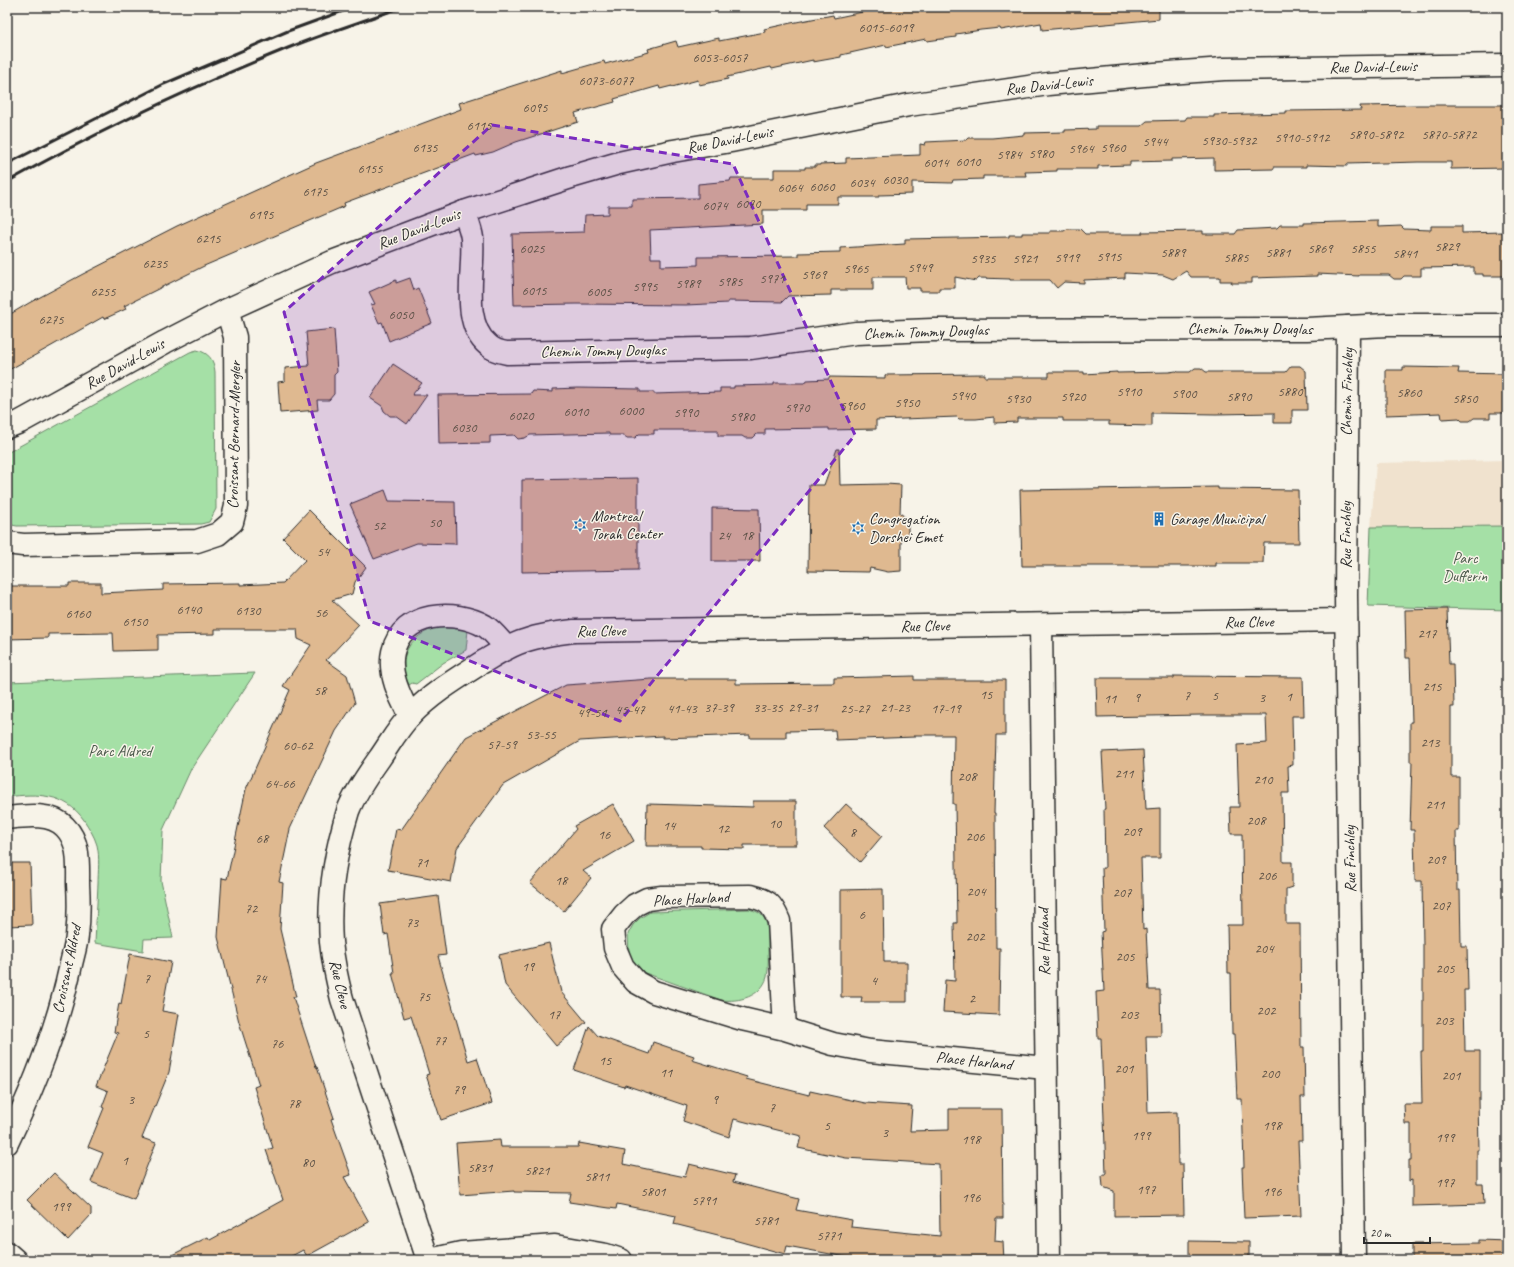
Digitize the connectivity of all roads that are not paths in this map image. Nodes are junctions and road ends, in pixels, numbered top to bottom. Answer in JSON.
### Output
{"nodes":[{"id":1,"x":1507,"y":65,"type":"edge"},
{"id":2,"x":464,"y":212,"type":"junction"},
{"id":3,"x":227,"y":310,"type":"junction"},
{"id":4,"x":1507,"y":325,"type":"edge"},
{"id":5,"x":1348,"y":327,"type":"junction"},
{"id":6,"x":7,"y":427,"type":"edge"},
{"id":7,"x":1346,"y":458,"type":"joint"},
{"id":8,"x":7,"y":543,"type":"edge"},
{"id":9,"x":1346,"y":620,"type":"junction"},
{"id":10,"x":1041,"y":625,"type":"junction"},
{"id":11,"x":507,"y":648,"type":"junction"},
{"id":12,"x":410,"y":716,"type":"junction"},
{"id":13,"x":7,"y":818,"type":"edge"},
{"id":14,"x":785,"y":1029,"type":"junction"},
{"id":15,"x":1046,"y":1068,"type":"junction"},
{"id":16,"x":7,"y":1142,"type":"edge"},
{"id":17,"x":7,"y":1253,"type":"edge"},
{"id":18,"x":15,"y":1260,"type":"edge"},
{"id":19,"x":429,"y":1260,"type":"edge"},
{"id":20,"x":621,"y":1260,"type":"edge"},
{"id":21,"x":1049,"y":1260,"type":"edge"},
{"id":22,"x":1354,"y":1260,"type":"edge"}],
"edges":[{"from":1,"to":2,"type":"street","name":"Rue David-Lewis"},
{"from":2,"to":3,"type":"street","name":"Rue David-Lewis"},
{"from":2,"to":5,"type":"street","name":"Chemin Tommy Douglas"},
{"from":3,"to":6,"type":"street","name":"Rue David-Lewis"},
{"from":3,"to":8,"type":"street","name":"Croissant Bernard-Mergler"},
{"from":4,"to":5,"type":"street","name":"Chemin Tommy Douglas"},
{"from":5,"to":7,"type":"street","name":"Chemin Finchley"},
{"from":7,"to":9,"type":"street","name":"Rue Finchley"},
{"from":9,"to":10,"type":"street","name":"Rue Cleve"},
{"from":9,"to":22,"type":"street","name":"Rue Finchley"},
{"from":10,"to":11,"type":"street","name":"Rue Cleve"},
{"from":10,"to":15,"type":"street","name":"Rue Harland"},
{"from":11,"to":12,"type":"street","name":"Rue Cleve"},
{"from":11,"to":12,"type":"street"},
{"from":12,"to":19,"type":"street","name":"Rue Cleve"},
{"from":13,"to":16,"type":"street","name":"Croissant Aldred"},
{"from":14,"to":14,"type":"street","name":"Place Harland"},
{"from":14,"to":15,"type":"street","name":"Place Harland"},
{"from":15,"to":21,"type":"street","name":"Rue Harland"},
{"from":17,"to":18,"type":"street"},
{"from":19,"to":20,"type":"street"}]}
